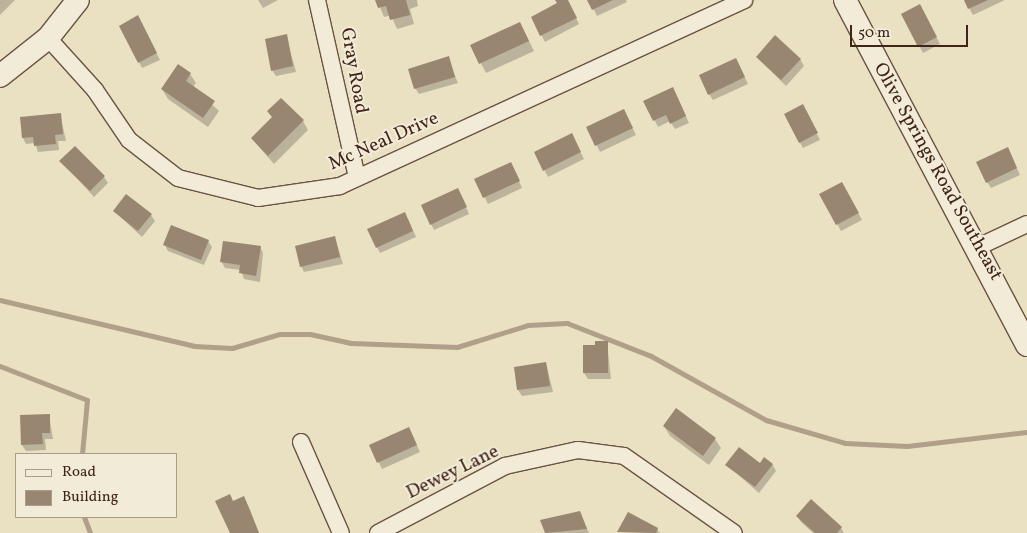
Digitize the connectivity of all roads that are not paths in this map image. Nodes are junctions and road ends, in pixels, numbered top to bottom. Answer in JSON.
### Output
{"nodes":[{"id":1,"x":78,"y":0,"type":"edge"},
{"id":2,"x":317,"y":0,"type":"edge"},
{"id":3,"x":744,"y":0,"type":"edge"},
{"id":4,"x":845,"y":0,"type":"edge"},
{"id":5,"x":48,"y":38,"type":"junction"},
{"id":6,"x":0,"y":76,"type":"edge"},
{"id":7,"x":357,"y":178,"type":"junction"},
{"id":8,"x":1027,"y":224,"type":"edge"},
{"id":9,"x":978,"y":247,"type":"junction"},
{"id":10,"x":1027,"y":345,"type":"edge"},
{"id":11,"x":301,"y":442,"type":"dead end"},
{"id":12,"x":341,"y":533,"type":"edge"},
{"id":13,"x":378,"y":533,"type":"edge"},
{"id":14,"x":734,"y":533,"type":"edge"}],
"edges":[{"from":1,"to":5,"type":"street"},
{"from":2,"to":7,"type":"street","name":"Gray Road"},
{"from":3,"to":7,"type":"street","name":"Mc Neal Drive"},
{"from":4,"to":9,"type":"street","name":"Olive Springs Road Southeast"},
{"from":5,"to":6,"type":"street"},
{"from":5,"to":7,"type":"street","name":"Mc Neal Drive"},
{"from":8,"to":9,"type":"street"},
{"from":9,"to":10,"type":"street","name":"Olive Springs Road Southeast"},
{"from":11,"to":12,"type":"street"},
{"from":13,"to":14,"type":"street","name":"Dewey Lane"}]}
